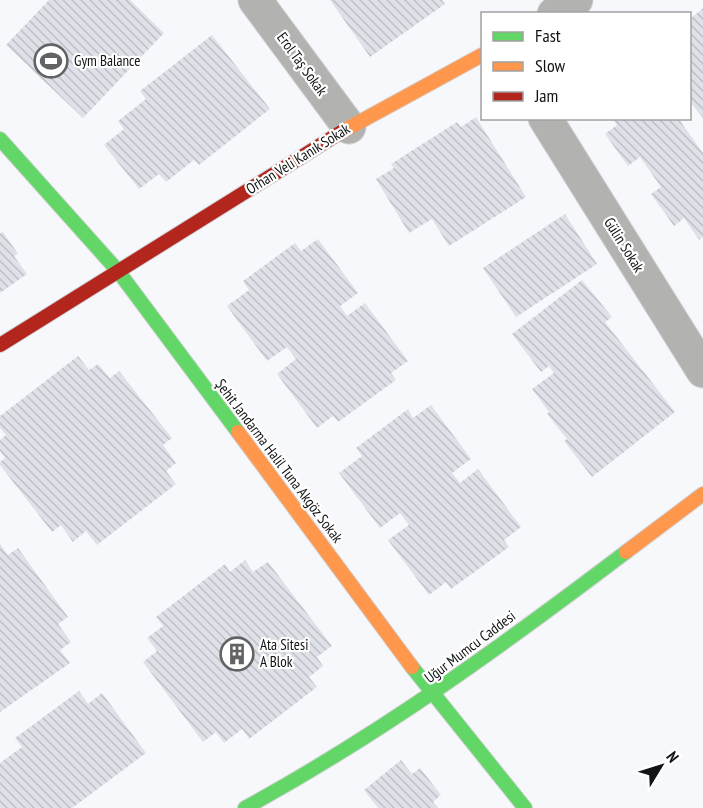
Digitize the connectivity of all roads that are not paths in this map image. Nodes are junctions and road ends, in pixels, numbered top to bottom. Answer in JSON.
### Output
{"nodes":[{"id":1,"x":255,"y":0,"type":"edge"},
{"id":2,"x":576,"y":0,"type":"edge"},
{"id":3,"x":557,"y":12,"type":"edge"},
{"id":4,"x":481,"y":57,"type":"edge"},
{"id":5,"x":546,"y":120,"type":"edge"},
{"id":6,"x":349,"y":127,"type":"junction"},
{"id":7,"x":0,"y":139,"type":"edge"},
{"id":8,"x":118,"y":271,"type":"junction"},
{"id":9,"x":0,"y":345,"type":"edge"},
{"id":10,"x":703,"y":371,"type":"edge"},
{"id":11,"x":703,"y":494,"type":"edge"},
{"id":12,"x":433,"y":695,"type":"junction"},
{"id":13,"x":245,"y":808,"type":"edge"},
{"id":14,"x":525,"y":808,"type":"edge"}],
"edges":[{"from":1,"to":6,"type":"street","name":"Erol Taş Sokak"},
{"from":2,"to":3,"type":"street"},
{"from":4,"to":6,"type":"street","name":"Orhan Veli Kanık Sokak"},
{"from":5,"to":10,"type":"street","name":"Gülin Sokak"},
{"from":6,"to":8,"type":"street","name":"Orhan Veli Kanık Sokak"},
{"from":7,"to":8,"type":"street","name":"Şehit Jandarma Halil Tuna Akgöz Sokak"},
{"from":8,"to":9,"type":"street","name":"Orhan Veli Kanık Sokak"},
{"from":8,"to":12,"type":"street","name":"Şehit Jandarma Halil Tuna Akgöz Sokak"},
{"from":11,"to":12,"type":"street","name":"Uğur Mumcu Caddesi"},
{"from":12,"to":13,"type":"street","name":"Uğur Mumcu Caddesi"},
{"from":12,"to":14,"type":"street","name":"Şehit Jandarma Halil Tuna Akgöz Sokak"}]}
